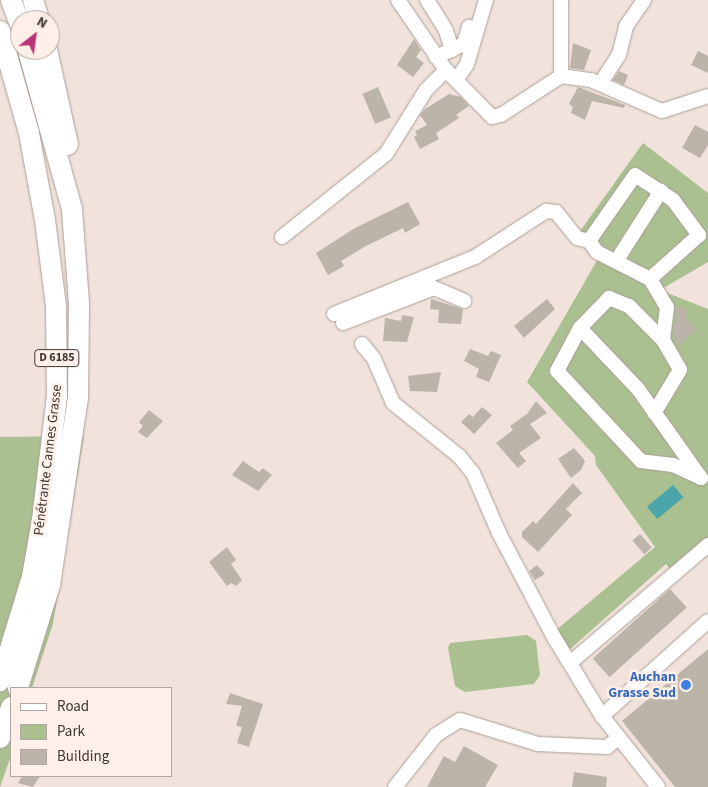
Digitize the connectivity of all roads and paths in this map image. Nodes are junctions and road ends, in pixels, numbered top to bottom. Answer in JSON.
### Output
{"nodes":[{"id":1,"x":398,"y":0,"type":"edge"},
{"id":2,"x":427,"y":0,"type":"edge"},
{"id":3,"x":477,"y":0,"type":"edge"},
{"id":4,"x":486,"y":0,"type":"edge"},
{"id":5,"x":561,"y":0,"type":"edge"},
{"id":6,"x":644,"y":0,"type":"edge"},
{"id":7,"x":0,"y":31,"type":"edge"},
{"id":8,"x":452,"y":50,"type":"junction"},
{"id":9,"x":436,"y":57,"type":"junction"},
{"id":10,"x":31,"y":60,"type":"edge"},
{"id":11,"x":49,"y":60,"type":"edge"},
{"id":12,"x":451,"y":75,"type":"junction"},
{"id":13,"x":561,"y":76,"type":"junction"},
{"id":14,"x":595,"y":82,"type":"junction"},
{"id":15,"x":708,"y":96,"type":"edge"},
{"id":16,"x":661,"y":191,"type":"junction"},
{"id":17,"x":72,"y":209,"type":"junction"},
{"id":18,"x":282,"y":237,"type":"dead end"},
{"id":19,"x":590,"y":241,"type":"junction"},
{"id":20,"x":617,"y":260,"type":"junction"},
{"id":21,"x":650,"y":279,"type":"junction"},
{"id":22,"x":464,"y":301,"type":"dead end"},
{"id":23,"x":580,"y":328,"type":"junction"},
{"id":24,"x":663,"y":340,"type":"junction"},
{"id":25,"x":362,"y":344,"type":"dead end"},
{"id":26,"x":654,"y":413,"type":"junction"},
{"id":27,"x":704,"y":483,"type":"edge"},
{"id":28,"x":708,"y":545,"type":"edge"},
{"id":29,"x":708,"y":621,"type":"edge"},
{"id":30,"x":570,"y":663,"type":"junction"},
{"id":31,"x":0,"y":681,"type":"edge"},
{"id":32,"x":18,"y":687,"type":"edge"},
{"id":33,"x":10,"y":710,"type":"edge"},
{"id":34,"x":602,"y":716,"type":"junction"},
{"id":35,"x":0,"y":738,"type":"edge"},
{"id":36,"x":618,"y":738,"type":"junction"},
{"id":37,"x":395,"y":787,"type":"edge"},
{"id":38,"x":658,"y":787,"type":"edge"}],
"edges":[{"from":1,"to":9,"type":"street"},
{"from":2,"to":8,"type":"street"},
{"from":3,"to":8,"type":"street"},
{"from":4,"to":12,"type":"street"},
{"from":5,"to":13,"type":"street"},
{"from":6,"to":14,"type":"street"},
{"from":7,"to":31,"type":"highway","name":"Pénétrante Cannes Grasse","number":"D 6185"},
{"from":8,"to":9,"type":"street"},
{"from":9,"to":12,"type":"street"},
{"from":10,"to":17,"type":"highway","name":"Pénétrante Cannes Grasse","number":"D 6185"},
{"from":11,"to":17,"type":"highway"},
{"from":12,"to":13,"type":"street"},
{"from":12,"to":18,"type":"street"},
{"from":13,"to":14,"type":"street"},
{"from":14,"to":15,"type":"street"},
{"from":16,"to":19,"type":"street"},
{"from":16,"to":20,"type":"street"},
{"from":16,"to":21,"type":"street"},
{"from":17,"to":32,"type":"highway","name":"Pénétrante Cannes Grasse","number":"D 6185"},
{"from":19,"to":20,"type":"street"},
{"from":19,"to":22,"type":"street"},
{"from":20,"to":21,"type":"street"},
{"from":21,"to":24,"type":"street"},
{"from":23,"to":24,"type":"street"},
{"from":23,"to":26,"type":"street"},
{"from":23,"to":27,"type":"street"},
{"from":24,"to":26,"type":"street"},
{"from":25,"to":30,"type":"street"},
{"from":26,"to":27,"type":"street"},
{"from":28,"to":30,"type":"street"},
{"from":29,"to":34,"type":"street"},
{"from":30,"to":34,"type":"street"},
{"from":33,"to":35,"type":"highway"},
{"from":34,"to":36,"type":"street"},
{"from":36,"to":37,"type":"street"},
{"from":36,"to":38,"type":"street"}]}
